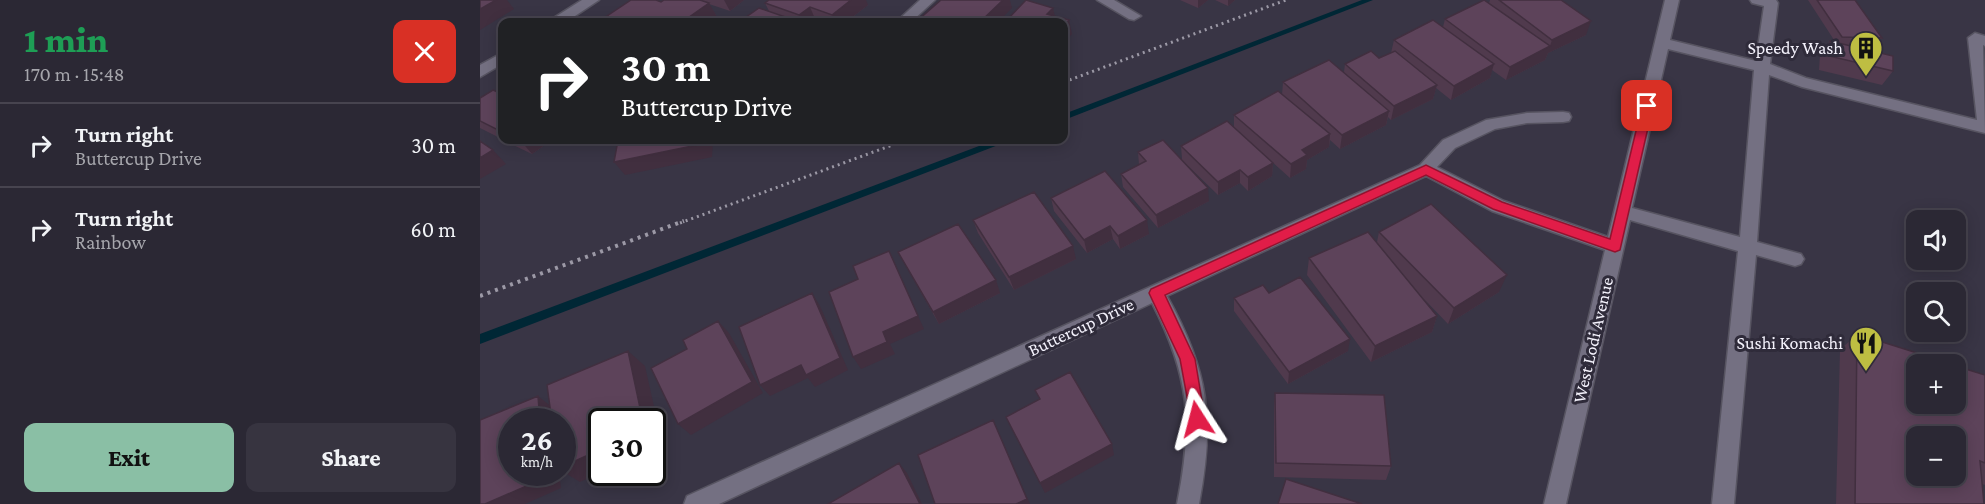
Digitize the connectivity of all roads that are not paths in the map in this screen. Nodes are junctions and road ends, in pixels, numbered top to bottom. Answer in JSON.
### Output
{"nodes":[{"id":1,"x":592,"y":0,"type":"edge"},
{"id":2,"x":927,"y":0,"type":"edge"},
{"id":3,"x":1104,"y":0,"type":"edge"},
{"id":4,"x":1672,"y":0,"type":"edge"},
{"id":5,"x":1757,"y":0,"type":"edge"},
{"id":6,"x":1134,"y":16,"type":"dead end"},
{"id":7,"x":563,"y":18,"type":"edge"},
{"id":8,"x":907,"y":18,"type":"edge"},
{"id":9,"x":1985,"y":41,"type":"edge"},
{"id":10,"x":1662,"y":43,"type":"junction"},
{"id":11,"x":498,"y":61,"type":"edge"},
{"id":12,"x":1762,"y":67,"type":"junction"},
{"id":13,"x":480,"y":72,"type":"edge"},
{"id":14,"x":1563,"y":117,"type":"dead end"},
{"id":15,"x":1985,"y":120,"type":"edge"},
{"id":16,"x":1985,"y":127,"type":"edge"},
{"id":17,"x":1426,"y":169,"type":"junction"},
{"id":18,"x":1623,"y":212,"type":"junction"},
{"id":19,"x":1749,"y":245,"type":"junction"},
{"id":20,"x":1615,"y":246,"type":"junction"},
{"id":21,"x":1795,"y":259,"type":"dead end"},
{"id":22,"x":1156,"y":293,"type":"junction"},
{"id":23,"x":695,"y":504,"type":"edge"},
{"id":24,"x":1188,"y":504,"type":"edge"},
{"id":25,"x":1555,"y":504,"type":"edge"},
{"id":26,"x":1723,"y":504,"type":"edge"}],
"edges":[{"from":1,"to":7,"type":"street"},
{"from":2,"to":8,"type":"street"},
{"from":3,"to":6,"type":"street"},
{"from":4,"to":10,"type":"street","name":"West Lodi Avenue"},
{"from":5,"to":12,"type":"street"},
{"from":9,"to":15,"type":"street"},
{"from":10,"to":12,"type":"street"},
{"from":10,"to":18,"type":"street","name":"West Lodi Avenue"},
{"from":11,"to":13,"type":"street"},
{"from":12,"to":16,"type":"street"},
{"from":12,"to":19,"type":"street"},
{"from":14,"to":17,"type":"street","name":"Buttercup Drive"},
{"from":17,"to":20,"type":"street"},
{"from":17,"to":22,"type":"street","name":"Buttercup Drive"},
{"from":18,"to":19,"type":"street"},
{"from":18,"to":20,"type":"street","name":"West Lodi Avenue"},
{"from":19,"to":21,"type":"street"},
{"from":19,"to":26,"type":"street"},
{"from":20,"to":25,"type":"street","name":"West Lodi Avenue"},
{"from":22,"to":23,"type":"street","name":"Buttercup Drive"},
{"from":22,"to":24,"type":"street"}]}
